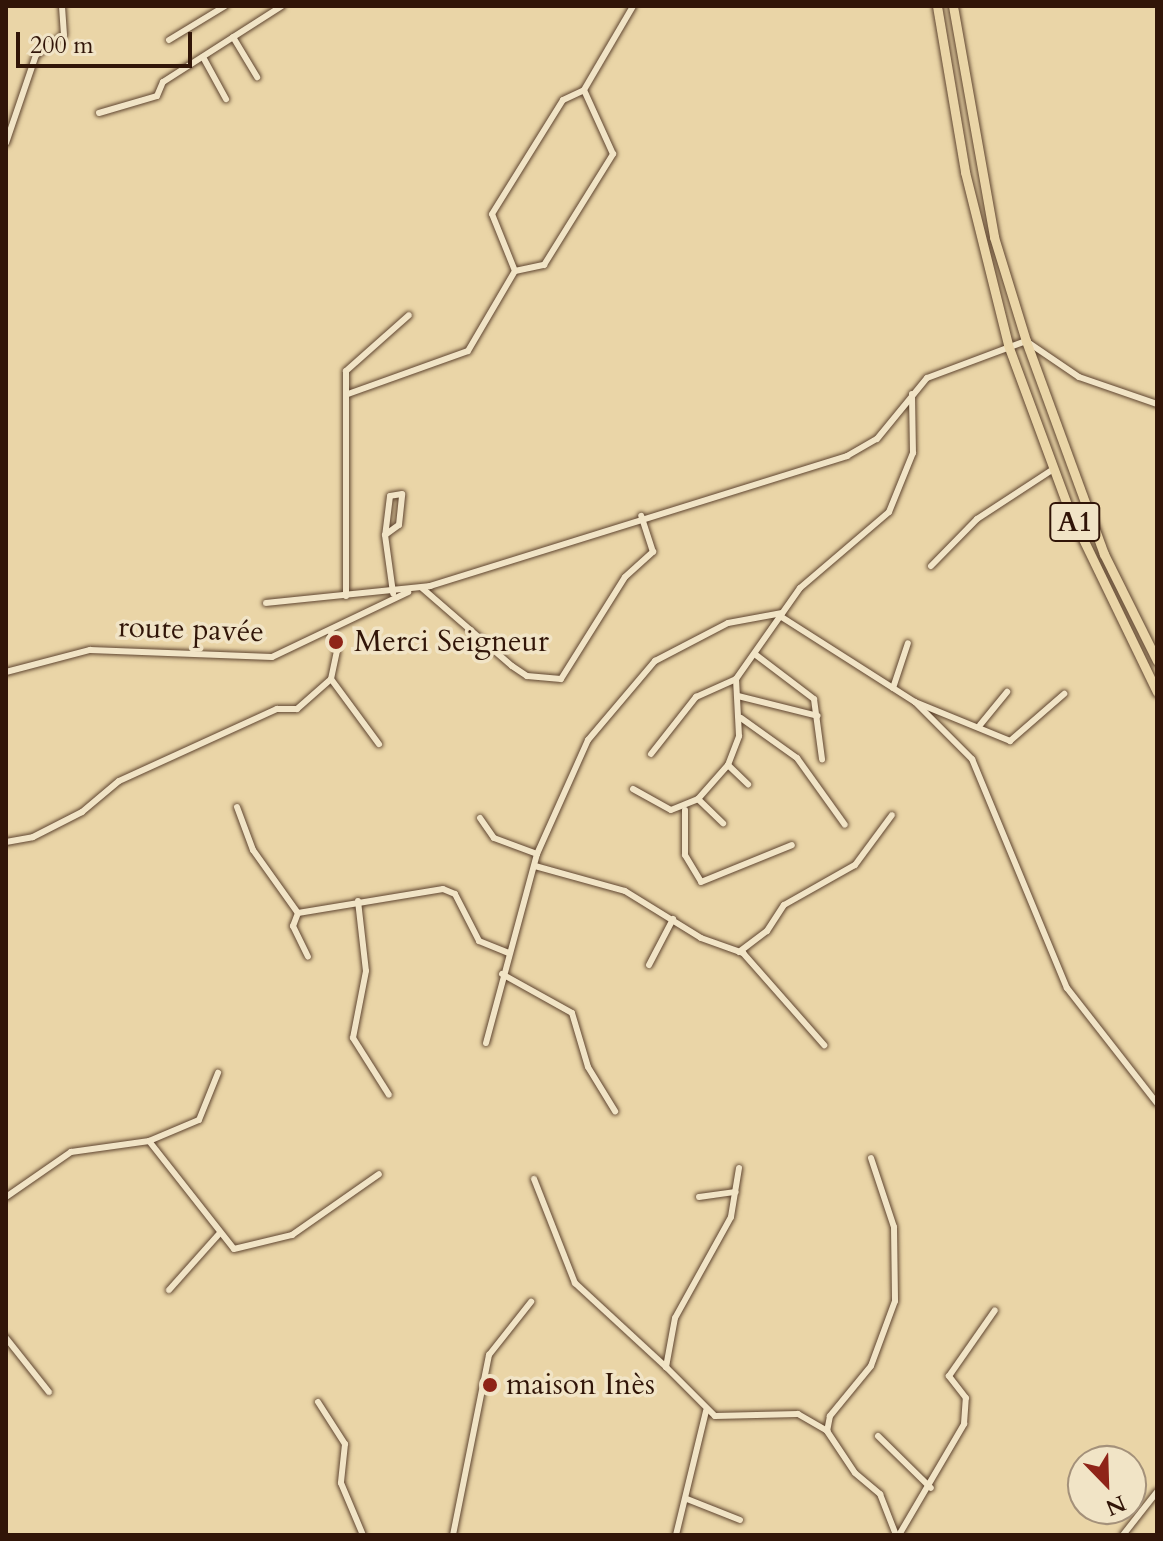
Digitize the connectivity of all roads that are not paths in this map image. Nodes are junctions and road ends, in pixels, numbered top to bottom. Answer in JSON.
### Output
{"nodes":[{"id":1,"x":62,"y":6,"type":"edge"},
{"id":2,"x":225,"y":6,"type":"edge"},
{"id":3,"x":282,"y":6,"type":"edge"},
{"id":4,"x":633,"y":6,"type":"edge"},
{"id":5,"x":937,"y":6,"type":"edge"},
{"id":6,"x":953,"y":6,"type":"edge"},
{"id":7,"x":233,"y":37,"type":"junction"},
{"id":8,"x":169,"y":40,"type":"dead end"},
{"id":9,"x":203,"y":57,"type":"junction"},
{"id":10,"x":257,"y":77,"type":"dead end"},
{"id":11,"x":584,"y":90,"type":"junction"},
{"id":12,"x":226,"y":99,"type":"dead end"},
{"id":13,"x":99,"y":113,"type":"dead end"},
{"id":14,"x":6,"y":143,"type":"edge"},
{"id":15,"x":515,"y":271,"type":"junction"},
{"id":16,"x":409,"y":315,"type":"dead end"},
{"id":17,"x":1026,"y":341,"type":"junction"},
{"id":18,"x":1008,"y":345,"type":"junction"},
{"id":19,"x":348,"y":394,"type":"junction"},
{"id":20,"x":912,"y":394,"type":"junction"},
{"id":21,"x":1157,"y":404,"type":"edge"},
{"id":22,"x":1052,"y":470,"type":"junction"},
{"id":23,"x":641,"y":516,"type":"junction"},
{"id":24,"x":385,"y":535,"type":"junction"},
{"id":25,"x":931,"y":566,"type":"dead end"},
{"id":26,"x":422,"y":588,"type":"junction"},
{"id":27,"x":412,"y":591,"type":"junction"},
{"id":28,"x":393,"y":593,"type":"junction"},
{"id":29,"x":346,"y":596,"type":"junction"},
{"id":30,"x":266,"y":603,"type":"dead end"},
{"id":31,"x":781,"y":615,"type":"junction"},
{"id":32,"x":331,"y":632,"type":"junction"},
{"id":33,"x":908,"y":643,"type":"dead end"},
{"id":34,"x":756,"y":655,"type":"junction"},
{"id":35,"x":1157,"y":661,"type":"edge"},
{"id":36,"x":6,"y":672,"type":"edge"},
{"id":37,"x":331,"y":679,"type":"junction"},
{"id":38,"x":736,"y":679,"type":"junction"},
{"id":39,"x":893,"y":688,"type":"junction"},
{"id":40,"x":1007,"y":692,"type":"dead end"},
{"id":41,"x":1157,"y":692,"type":"edge"},
{"id":42,"x":1064,"y":694,"type":"dead end"},
{"id":43,"x":738,"y":696,"type":"junction"},
{"id":44,"x":915,"y":702,"type":"junction"},
{"id":45,"x":818,"y":716,"type":"junction"},
{"id":46,"x":741,"y":718,"type":"junction"},
{"id":47,"x":980,"y":725,"type":"junction"},
{"id":48,"x":379,"y":744,"type":"dead end"},
{"id":49,"x":651,"y":754,"type":"dead end"},
{"id":50,"x":822,"y":759,"type":"dead end"},
{"id":51,"x":728,"y":765,"type":"junction"},
{"id":52,"x":748,"y":784,"type":"dead end"},
{"id":53,"x":633,"y":789,"type":"dead end"},
{"id":54,"x":698,"y":799,"type":"junction"},
{"id":55,"x":237,"y":807,"type":"dead end"},
{"id":56,"x":685,"y":810,"type":"junction"},
{"id":57,"x":892,"y":815,"type":"dead end"},
{"id":58,"x":480,"y":818,"type":"dead end"},
{"id":59,"x":723,"y":823,"type":"dead end"},
{"id":60,"x":845,"y":825,"type":"dead end"},
{"id":61,"x":6,"y":842,"type":"edge"},
{"id":62,"x":792,"y":845,"type":"dead end"},
{"id":63,"x":537,"y":854,"type":"junction"},
{"id":64,"x":535,"y":866,"type":"junction"},
{"id":65,"x":358,"y":901,"type":"junction"},
{"id":66,"x":298,"y":913,"type":"junction"},
{"id":67,"x":673,"y":919,"type":"junction"},
{"id":68,"x":739,"y":952,"type":"junction"},
{"id":69,"x":508,"y":953,"type":"junction"},
{"id":70,"x":308,"y":957,"type":"dead end"},
{"id":71,"x":649,"y":965,"type":"dead end"},
{"id":72,"x":502,"y":974,"type":"junction"},
{"id":73,"x":486,"y":1043,"type":"dead end"},
{"id":74,"x":824,"y":1045,"type":"dead end"},
{"id":75,"x":218,"y":1073,"type":"dead end"},
{"id":76,"x":389,"y":1095,"type":"dead end"},
{"id":77,"x":1157,"y":1103,"type":"edge"},
{"id":78,"x":615,"y":1111,"type":"dead end"},
{"id":79,"x":149,"y":1141,"type":"junction"},
{"id":80,"x":871,"y":1158,"type":"dead end"},
{"id":81,"x":739,"y":1168,"type":"dead end"},
{"id":82,"x":379,"y":1174,"type":"dead end"},
{"id":83,"x":534,"y":1179,"type":"dead end"},
{"id":84,"x":736,"y":1192,"type":"junction"},
{"id":85,"x":6,"y":1197,"type":"edge"},
{"id":86,"x":699,"y":1197,"type":"dead end"},
{"id":87,"x":219,"y":1234,"type":"junction"},
{"id":88,"x":169,"y":1290,"type":"dead end"},
{"id":89,"x":531,"y":1302,"type":"dead end"},
{"id":90,"x":995,"y":1310,"type":"dead end"},
{"id":91,"x":6,"y":1338,"type":"edge"},
{"id":92,"x":666,"y":1367,"type":"junction"},
{"id":93,"x":49,"y":1392,"type":"dead end"},
{"id":94,"x":318,"y":1402,"type":"dead end"},
{"id":95,"x":706,"y":1411,"type":"junction"},
{"id":96,"x":827,"y":1431,"type":"junction"},
{"id":97,"x":878,"y":1436,"type":"dead end"},
{"id":98,"x":931,"y":1488,"type":"junction"},
{"id":99,"x":1157,"y":1492,"type":"edge"},
{"id":100,"x":687,"y":1499,"type":"junction"},
{"id":101,"x":740,"y":1520,"type":"dead end"},
{"id":102,"x":363,"y":1535,"type":"edge"},
{"id":103,"x":453,"y":1535,"type":"edge"},
{"id":104,"x":676,"y":1535,"type":"edge"},
{"id":105,"x":897,"y":1535,"type":"edge"},
{"id":106,"x":1123,"y":1535,"type":"edge"}],
"edges":[{"from":1,"to":14,"type":"street"},
{"from":2,"to":8,"type":"street"},
{"from":3,"to":7,"type":"street"},
{"from":4,"to":11,"type":"street"},
{"from":5,"to":18,"type":"highway","number":"A1"},
{"from":6,"to":17,"type":"highway","number":"A1"},
{"from":7,"to":9,"type":"street"},
{"from":7,"to":10,"type":"street"},
{"from":9,"to":12,"type":"street"},
{"from":9,"to":13,"type":"street"},
{"from":11,"to":15,"type":"street"},
{"from":11,"to":15,"type":"street"},
{"from":15,"to":19,"type":"street"},
{"from":16,"to":19,"type":"street"},
{"from":17,"to":18,"type":"street"},
{"from":17,"to":21,"type":"street"},
{"from":17,"to":35,"type":"highway","number":"A1"},
{"from":18,"to":20,"type":"street"},
{"from":18,"to":22,"type":"highway","number":"A1"},
{"from":19,"to":29,"type":"street"},
{"from":20,"to":23,"type":"street"},
{"from":20,"to":31,"type":"street"},
{"from":22,"to":25,"type":"street"},
{"from":22,"to":41,"type":"highway","number":"A1"},
{"from":23,"to":26,"type":"street"},
{"from":23,"to":26,"type":"street"},
{"from":24,"to":24,"type":"street"},
{"from":24,"to":28,"type":"street"},
{"from":26,"to":27,"type":"street"},
{"from":27,"to":28,"type":"street"},
{"from":27,"to":32,"type":"street","name":"route pavée"},
{"from":28,"to":29,"type":"street"},
{"from":29,"to":30,"type":"street"},
{"from":31,"to":34,"type":"street"},
{"from":31,"to":39,"type":"street"},
{"from":31,"to":63,"type":"street"},
{"from":32,"to":36,"type":"street","name":"route pavée"},
{"from":32,"to":37,"type":"street"},
{"from":33,"to":39,"type":"street"},
{"from":34,"to":38,"type":"street"},
{"from":34,"to":45,"type":"street"},
{"from":37,"to":48,"type":"street"},
{"from":37,"to":61,"type":"street"},
{"from":38,"to":43,"type":"street"},
{"from":38,"to":49,"type":"street"},
{"from":39,"to":44,"type":"street"},
{"from":40,"to":47,"type":"street"},
{"from":42,"to":47,"type":"street"},
{"from":43,"to":45,"type":"street"},
{"from":43,"to":46,"type":"street"},
{"from":44,"to":47,"type":"street"},
{"from":44,"to":77,"type":"street"},
{"from":45,"to":50,"type":"street"},
{"from":46,"to":51,"type":"street"},
{"from":46,"to":60,"type":"street"},
{"from":51,"to":52,"type":"street"},
{"from":51,"to":54,"type":"street"},
{"from":53,"to":56,"type":"street"},
{"from":54,"to":56,"type":"street"},
{"from":54,"to":59,"type":"street"},
{"from":55,"to":66,"type":"street"},
{"from":56,"to":62,"type":"street"},
{"from":57,"to":68,"type":"street"},
{"from":58,"to":63,"type":"street"},
{"from":63,"to":64,"type":"street"},
{"from":64,"to":67,"type":"street"},
{"from":64,"to":69,"type":"street"},
{"from":65,"to":66,"type":"street"},
{"from":65,"to":69,"type":"street"},
{"from":65,"to":76,"type":"street"},
{"from":66,"to":70,"type":"street"},
{"from":67,"to":68,"type":"street"},
{"from":67,"to":71,"type":"street"},
{"from":68,"to":74,"type":"street"},
{"from":69,"to":72,"type":"street"},
{"from":72,"to":73,"type":"street"},
{"from":72,"to":78,"type":"street"},
{"from":75,"to":79,"type":"street"},
{"from":79,"to":85,"type":"street"},
{"from":79,"to":87,"type":"street"},
{"from":80,"to":96,"type":"street"},
{"from":81,"to":84,"type":"street"},
{"from":82,"to":87,"type":"street"},
{"from":83,"to":92,"type":"street"},
{"from":84,"to":86,"type":"street"},
{"from":84,"to":92,"type":"street"},
{"from":87,"to":88,"type":"street"},
{"from":89,"to":103,"type":"street"},
{"from":90,"to":98,"type":"street"},
{"from":91,"to":93,"type":"street"},
{"from":92,"to":95,"type":"street"},
{"from":94,"to":102,"type":"street"},
{"from":95,"to":96,"type":"street"},
{"from":95,"to":100,"type":"street"},
{"from":96,"to":105,"type":"street"},
{"from":97,"to":98,"type":"street"},
{"from":98,"to":105,"type":"street"},
{"from":99,"to":106,"type":"street"},
{"from":100,"to":101,"type":"street"},
{"from":100,"to":104,"type":"street"}]}
